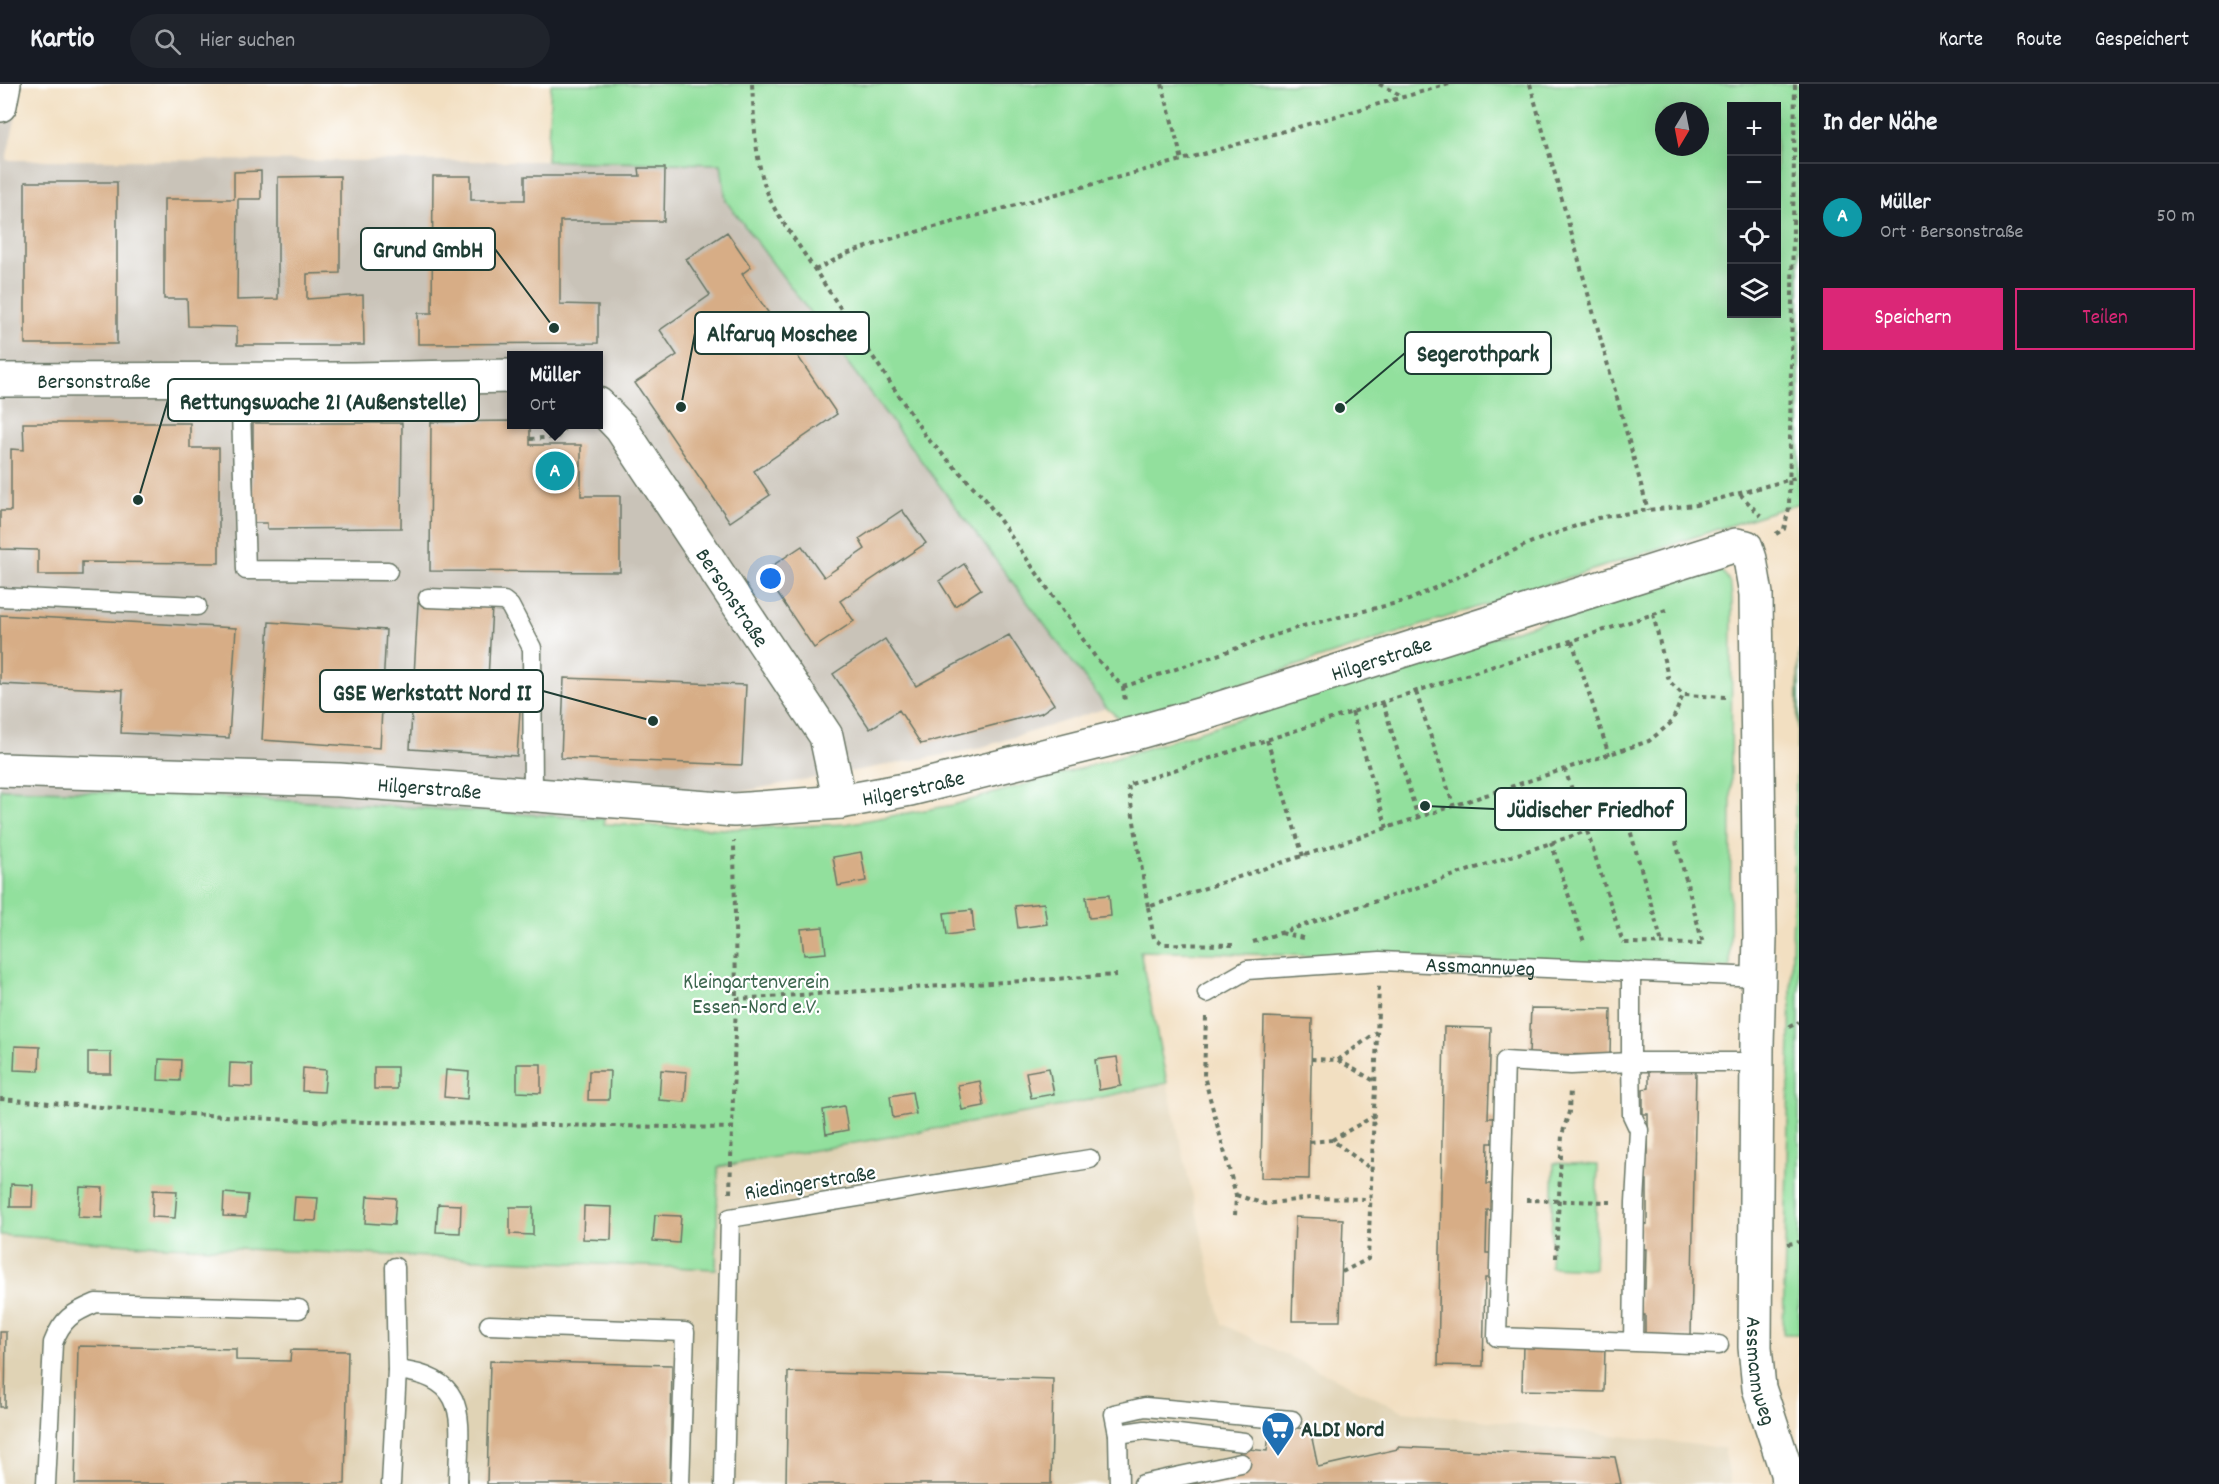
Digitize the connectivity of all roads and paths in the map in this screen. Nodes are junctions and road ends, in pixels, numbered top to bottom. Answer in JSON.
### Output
{"nodes":[{"id":1,"x":4,"y":84,"type":"edge"},
{"id":2,"x":752,"y":84,"type":"edge"},
{"id":3,"x":1162,"y":84,"type":"edge"},
{"id":4,"x":1379,"y":84,"type":"edge"},
{"id":5,"x":1449,"y":84,"type":"edge"},
{"id":6,"x":1530,"y":84,"type":"edge"},
{"id":7,"x":1795,"y":84,"type":"edge"},
{"id":8,"x":1405,"y":97,"type":"junction"},
{"id":9,"x":0,"y":105,"type":"edge"},
{"id":10,"x":1182,"y":160,"type":"junction"},
{"id":11,"x":815,"y":270,"type":"junction"},
{"id":12,"x":507,"y":376,"type":"edge"},
{"id":13,"x":240,"y":379,"type":"junction"},
{"id":14,"x":0,"y":380,"type":"edge"},
{"id":15,"x":603,"y":409,"type":"edge"},
{"id":16,"x":564,"y":429,"type":"edge"},
{"id":17,"x":530,"y":439,"type":"dead end"},
{"id":18,"x":1799,"y":477,"type":"edge"},
{"id":19,"x":1790,"y":479,"type":"junction"},
{"id":20,"x":1740,"y":494,"type":"junction"},
{"id":21,"x":1648,"y":510,"type":"junction"},
{"id":22,"x":1767,"y":520,"type":"dead end"},
{"id":23,"x":1773,"y":526,"type":"dead end"},
{"id":24,"x":1784,"y":529,"type":"junction"},
{"id":25,"x":1746,"y":547,"type":"junction"},
{"id":26,"x":388,"y":571,"type":"dead end"},
{"id":27,"x":0,"y":597,"type":"edge"},
{"id":28,"x":428,"y":598,"type":"dead end"},
{"id":29,"x":197,"y":606,"type":"dead end"},
{"id":30,"x":1666,"y":610,"type":"dead end"},
{"id":31,"x":1653,"y":614,"type":"junction"},
{"id":32,"x":1572,"y":641,"type":"junction"},
{"id":33,"x":1416,"y":692,"type":"junction"},
{"id":34,"x":1683,"y":695,"type":"junction"},
{"id":35,"x":1732,"y":697,"type":"dead end"},
{"id":36,"x":1383,"y":703,"type":"junction"},
{"id":37,"x":1352,"y":712,"type":"junction"},
{"id":38,"x":1267,"y":740,"type":"junction"},
{"id":39,"x":1609,"y":755,"type":"junction"},
{"id":40,"x":0,"y":770,"type":"edge"},
{"id":41,"x":1565,"y":770,"type":"junction"},
{"id":42,"x":532,"y":794,"type":"junction"},
{"id":43,"x":1621,"y":798,"type":"dead end"},
{"id":44,"x":840,"y":802,"type":"junction"},
{"id":45,"x":1454,"y":807,"type":"junction"},
{"id":46,"x":734,"y":810,"type":"junction"},
{"id":47,"x":1418,"y":818,"type":"junction"},
{"id":48,"x":1387,"y":828,"type":"junction"},
{"id":49,"x":1587,"y":831,"type":"junction"},
{"id":50,"x":1551,"y":842,"type":"junction"},
{"id":51,"x":1676,"y":842,"type":"dead end"},
{"id":52,"x":1303,"y":856,"type":"junction"},
{"id":53,"x":1148,"y":907,"type":"junction"},
{"id":54,"x":1280,"y":933,"type":"junction"},
{"id":55,"x":1311,"y":938,"type":"dead end"},
{"id":56,"x":1252,"y":942,"type":"dead end"},
{"id":57,"x":1572,"y":942,"type":"dead end"},
{"id":58,"x":1584,"y":942,"type":"junction"},
{"id":59,"x":1594,"y":942,"type":"dead end"},
{"id":60,"x":1613,"y":943,"type":"dead end"},
{"id":61,"x":1623,"y":943,"type":"junction"},
{"id":62,"x":1662,"y":943,"type":"junction"},
{"id":63,"x":1242,"y":945,"type":"dead end"},
{"id":64,"x":1380,"y":961,"type":"junction"},
{"id":65,"x":1631,"y":971,"type":"junction"},
{"id":66,"x":1117,"y":975,"type":"dead end"},
{"id":67,"x":1760,"y":977,"type":"junction"},
{"id":68,"x":1207,"y":993,"type":"joint"},
{"id":69,"x":736,"y":999,"type":"junction"},
{"id":70,"x":1378,"y":1031,"type":"junction"},
{"id":71,"x":1311,"y":1059,"type":"dead end"},
{"id":72,"x":1338,"y":1060,"type":"junction"},
{"id":73,"x":1631,"y":1062,"type":"junction"},
{"id":74,"x":1757,"y":1062,"type":"junction"},
{"id":75,"x":1571,"y":1065,"type":"junction"},
{"id":76,"x":1376,"y":1082,"type":"junction"},
{"id":77,"x":0,"y":1099,"type":"edge"},
{"id":78,"x":1374,"y":1116,"type":"junction"},
{"id":79,"x":732,"y":1128,"type":"junction"},
{"id":80,"x":1332,"y":1140,"type":"junction"},
{"id":81,"x":1310,"y":1142,"type":"dead end"},
{"id":82,"x":1090,"y":1160,"type":"dead end"},
{"id":83,"x":1372,"y":1170,"type":"junction"},
{"id":84,"x":1236,"y":1195,"type":"junction"},
{"id":85,"x":1371,"y":1199,"type":"junction"},
{"id":86,"x":1501,"y":1200,"type":"junction"},
{"id":87,"x":1557,"y":1201,"type":"junction"},
{"id":88,"x":1635,"y":1202,"type":"junction"},
{"id":89,"x":1235,"y":1216,"type":"dead end"},
{"id":90,"x":730,"y":1218,"type":"junction"},
{"id":91,"x":1556,"y":1258,"type":"dead end"},
{"id":92,"x":396,"y":1267,"type":"dead end"},
{"id":93,"x":1342,"y":1272,"type":"dead end"},
{"id":94,"x":299,"y":1309,"type":"dead end"},
{"id":95,"x":489,"y":1325,"type":"dead end"},
{"id":96,"x":1633,"y":1342,"type":"junction"},
{"id":97,"x":1719,"y":1345,"type":"dead end"},
{"id":98,"x":397,"y":1370,"type":"junction"},
{"id":99,"x":1292,"y":1420,"type":"dead end"},
{"id":100,"x":1118,"y":1434,"type":"junction"},
{"id":101,"x":1244,"y":1442,"type":"dead end"},
{"id":102,"x":1241,"y":1463,"type":"dead end"},
{"id":103,"x":1791,"y":1477,"type":"edge"},
{"id":104,"x":46,"y":1484,"type":"edge"},
{"id":105,"x":391,"y":1484,"type":"edge"},
{"id":106,"x":458,"y":1484,"type":"edge"},
{"id":107,"x":680,"y":1484,"type":"edge"},
{"id":108,"x":724,"y":1484,"type":"edge"},
{"id":109,"x":1119,"y":1484,"type":"edge"},
{"id":110,"x":1143,"y":1484,"type":"edge"}],
"edges":[{"from":1,"to":9,"type":"street"},
{"from":2,"to":11,"type":"path"},
{"from":3,"to":10,"type":"path"},
{"from":4,"to":8,"type":"path"},
{"from":5,"to":8,"type":"path"},
{"from":6,"to":21,"type":"path"},
{"from":7,"to":19,"type":"path"},
{"from":8,"to":10,"type":"path"},
{"from":10,"to":11,"type":"path"},
{"from":11,"to":21,"type":"path"},
{"from":12,"to":13,"type":"street","name":"Bersonstraße"},
{"from":13,"to":14,"type":"street","name":"Bersonstraße"},
{"from":13,"to":26,"type":"lane"},
{"from":15,"to":44,"type":"street","name":"Bersonstraße"},
{"from":16,"to":17,"type":"path"},
{"from":18,"to":19,"type":"path"},
{"from":19,"to":20,"type":"path"},
{"from":19,"to":24,"type":"path"},
{"from":20,"to":21,"type":"path"},
{"from":20,"to":22,"type":"path"},
{"from":23,"to":24,"type":"path"},
{"from":24,"to":25,"type":"path"},
{"from":25,"to":44,"type":"street","name":"Hilgerstraße"},
{"from":25,"to":67,"type":"street","name":"Assmannweg"},
{"from":27,"to":29,"type":"lane"},
{"from":28,"to":42,"type":"lane"},
{"from":30,"to":31,"type":"path"},
{"from":31,"to":32,"type":"path"},
{"from":31,"to":34,"type":"path"},
{"from":32,"to":33,"type":"path"},
{"from":32,"to":39,"type":"path"},
{"from":33,"to":36,"type":"path"},
{"from":33,"to":45,"type":"path"},
{"from":34,"to":35,"type":"path"},
{"from":34,"to":39,"type":"path"},
{"from":36,"to":37,"type":"path"},
{"from":36,"to":47,"type":"path"},
{"from":37,"to":38,"type":"path"},
{"from":37,"to":48,"type":"path"},
{"from":38,"to":52,"type":"path"},
{"from":38,"to":53,"type":"path"},
{"from":39,"to":41,"type":"path"},
{"from":40,"to":42,"type":"street","name":"Hilgerstraße"},
{"from":41,"to":45,"type":"path"},
{"from":41,"to":49,"type":"path"},
{"from":42,"to":46,"type":"street","name":"Hilgerstraße"},
{"from":43,"to":62,"type":"path"},
{"from":44,"to":46,"type":"street","name":"Hilgerstraße"},
{"from":45,"to":47,"type":"path"},
{"from":46,"to":69,"type":"path"},
{"from":47,"to":48,"type":"path"},
{"from":48,"to":52,"type":"path"},
{"from":49,"to":50,"type":"path"},
{"from":49,"to":61,"type":"path"},
{"from":50,"to":54,"type":"path"},
{"from":50,"to":58,"type":"path"},
{"from":51,"to":62,"type":"path"},
{"from":52,"to":53,"type":"path"},
{"from":53,"to":63,"type":"path"},
{"from":54,"to":55,"type":"path"},
{"from":54,"to":56,"type":"path"},
{"from":57,"to":58,"type":"path"},
{"from":58,"to":59,"type":"path"},
{"from":60,"to":61,"type":"path"},
{"from":61,"to":62,"type":"path"},
{"from":64,"to":65,"type":"lane","name":"Assmannweg"},
{"from":64,"to":68,"type":"lane","name":"Assmannweg"},
{"from":64,"to":70,"type":"path"},
{"from":65,"to":67,"type":"lane","name":"Assmannweg"},
{"from":65,"to":73,"type":"lane"},
{"from":66,"to":69,"type":"path"},
{"from":67,"to":74,"type":"street","name":"Assmannweg"},
{"from":68,"to":84,"type":"path"},
{"from":69,"to":79,"type":"path"},
{"from":70,"to":72,"type":"path"},
{"from":70,"to":76,"type":"path"},
{"from":71,"to":72,"type":"path"},
{"from":72,"to":76,"type":"path"},
{"from":73,"to":74,"type":"lane"},
{"from":73,"to":75,"type":"lane"},
{"from":73,"to":88,"type":"lane"},
{"from":74,"to":103,"type":"street","name":"Assmannweg"},
{"from":75,"to":86,"type":"lane"},
{"from":75,"to":87,"type":"path"},
{"from":76,"to":78,"type":"path"},
{"from":77,"to":79,"type":"path"},
{"from":78,"to":80,"type":"path"},
{"from":78,"to":83,"type":"path"},
{"from":79,"to":90,"type":"path"},
{"from":80,"to":81,"type":"path"},
{"from":80,"to":83,"type":"path"},
{"from":82,"to":90,"type":"lane","name":"Riedingerstraße"},
{"from":83,"to":85,"type":"path"},
{"from":84,"to":85,"type":"path"},
{"from":84,"to":89,"type":"path"},
{"from":85,"to":93,"type":"path"},
{"from":86,"to":87,"type":"path"},
{"from":86,"to":96,"type":"lane"},
{"from":87,"to":88,"type":"path"},
{"from":87,"to":91,"type":"path"},
{"from":88,"to":96,"type":"lane"},
{"from":90,"to":108,"type":"lane","name":"Riedingerstraße"},
{"from":92,"to":98,"type":"lane"},
{"from":94,"to":104,"type":"lane"},
{"from":95,"to":107,"type":"lane"},
{"from":96,"to":97,"type":"lane"},
{"from":98,"to":105,"type":"lane"},
{"from":98,"to":106,"type":"lane"},
{"from":99,"to":100,"type":"lane"},
{"from":100,"to":101,"type":"lane"},
{"from":100,"to":109,"type":"lane"},
{"from":102,"to":110,"type":"lane"}]}
